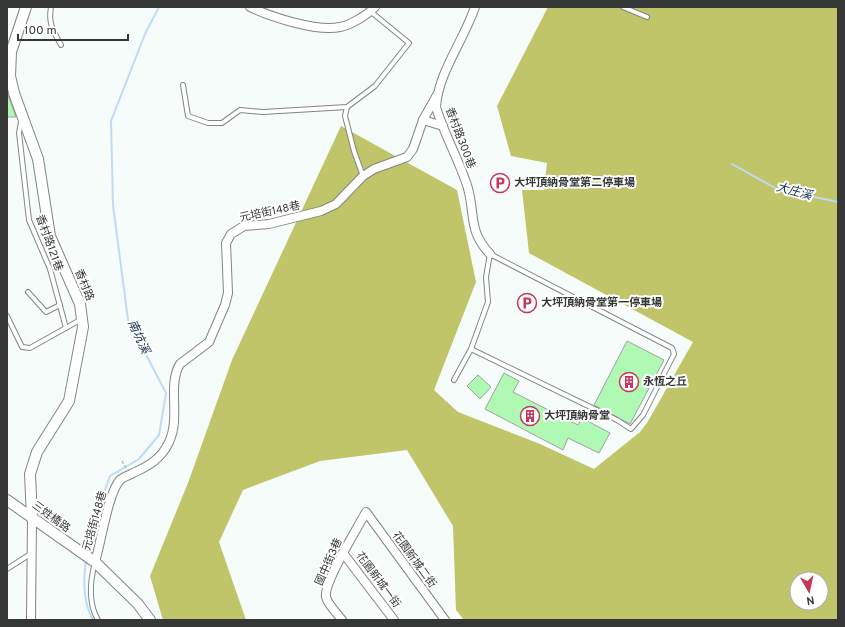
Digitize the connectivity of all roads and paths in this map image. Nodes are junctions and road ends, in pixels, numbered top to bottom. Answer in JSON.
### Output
{"nodes":[{"id":1,"x":26,"y":7,"type":"edge"},
{"id":2,"x":50,"y":7,"type":"edge"},
{"id":3,"x":250,"y":7,"type":"edge"},
{"id":4,"x":475,"y":7,"type":"edge"},
{"id":5,"x":623,"y":7,"type":"edge"},
{"id":6,"x":372,"y":9,"type":"edge"},
{"id":7,"x":647,"y":17,"type":"dead end"},
{"id":8,"x":60,"y":45,"type":"dead end"},
{"id":9,"x":183,"y":85,"type":"dead end"},
{"id":10,"x":437,"y":95,"type":"junction"},
{"id":11,"x":347,"y":107,"type":"junction"},
{"id":12,"x":22,"y":116,"type":"junction"},
{"id":13,"x":423,"y":120,"type":"junction"},
{"id":14,"x":443,"y":126,"type":"junction"},
{"id":15,"x":363,"y":176,"type":"junction"},
{"id":16,"x":490,"y":254,"type":"junction"},
{"id":17,"x":28,"y":292,"type":"dead end"},
{"id":18,"x":60,"y":306,"type":"junction"},
{"id":19,"x":7,"y":316,"type":"edge"},
{"id":20,"x":83,"y":318,"type":"junction"},
{"id":21,"x":66,"y":328,"type":"junction"},
{"id":22,"x":471,"y":349,"type":"junction"},
{"id":23,"x":454,"y":380,"type":"dead end"},
{"id":24,"x":122,"y":461,"type":"dead end"},
{"id":25,"x":128,"y":472,"type":"dead end"},
{"id":26,"x":7,"y":500,"type":"edge"},
{"id":27,"x":366,"y":512,"type":"joint"},
{"id":28,"x":32,"y":518,"type":"junction"},
{"id":29,"x":85,"y":532,"type":"dead end"},
{"id":30,"x":96,"y":535,"type":"dead end"},
{"id":31,"x":32,"y":552,"type":"junction"},
{"id":32,"x":343,"y":553,"type":"junction"},
{"id":33,"x":95,"y":562,"type":"junction"},
{"id":34,"x":7,"y":569,"type":"edge"},
{"id":35,"x":31,"y":620,"type":"edge"},
{"id":36,"x":98,"y":620,"type":"edge"},
{"id":37,"x":150,"y":620,"type":"edge"},
{"id":38,"x":342,"y":620,"type":"edge"},
{"id":39,"x":394,"y":620,"type":"edge"},
{"id":40,"x":445,"y":620,"type":"edge"}],
"edges":[{"from":1,"to":12,"type":"street","name":"香村路"},
{"from":2,"to":8,"type":"lane"},
{"from":3,"to":6,"type":"street"},
{"from":4,"to":10,"type":"street","name":"香村路300巷"},
{"from":5,"to":7,"type":"lane"},
{"from":6,"to":11,"type":"lane"},
{"from":9,"to":11,"type":"lane"},
{"from":10,"to":13,"type":"street","name":"元培街148巷"},
{"from":10,"to":14,"type":"street","name":"香村路300巷"},
{"from":11,"to":15,"type":"lane"},
{"from":12,"to":18,"type":"lane","name":"香村路121巷"},
{"from":12,"to":20,"type":"street","name":"香村路"},
{"from":13,"to":14,"type":"street"},
{"from":13,"to":15,"type":"street","name":"元培街148巷"},
{"from":14,"to":16,"type":"street","name":"香村路300巷"},
{"from":15,"to":33,"type":"street","name":"元培街148巷"},
{"from":16,"to":22,"type":"lane"},
{"from":16,"to":22,"type":"lane"},
{"from":17,"to":18,"type":"lane"},
{"from":18,"to":21,"type":"lane","name":"香村路121巷"},
{"from":19,"to":21,"type":"lane"},
{"from":20,"to":21,"type":"lane"},
{"from":20,"to":28,"type":"street","name":"香村路"},
{"from":22,"to":23,"type":"lane"},
{"from":24,"to":25,"type":"path"},
{"from":26,"to":28,"type":"street","name":"三姓橋路"},
{"from":27,"to":32,"type":"street","name":"國中街3巷"},
{"from":27,"to":40,"type":"street","name":"花園新城二街"},
{"from":28,"to":31,"type":"street","name":"香村路"},
{"from":28,"to":33,"type":"street","name":"三姓橋路"},
{"from":29,"to":30,"type":"path"},
{"from":31,"to":34,"type":"lane"},
{"from":31,"to":35,"type":"street","name":"香村路"},
{"from":32,"to":38,"type":"street","name":"國中街3巷"},
{"from":32,"to":39,"type":"street","name":"花園新城一街"},
{"from":33,"to":36,"type":"lane","name":"元培街148巷"},
{"from":33,"to":37,"type":"street"}]}
